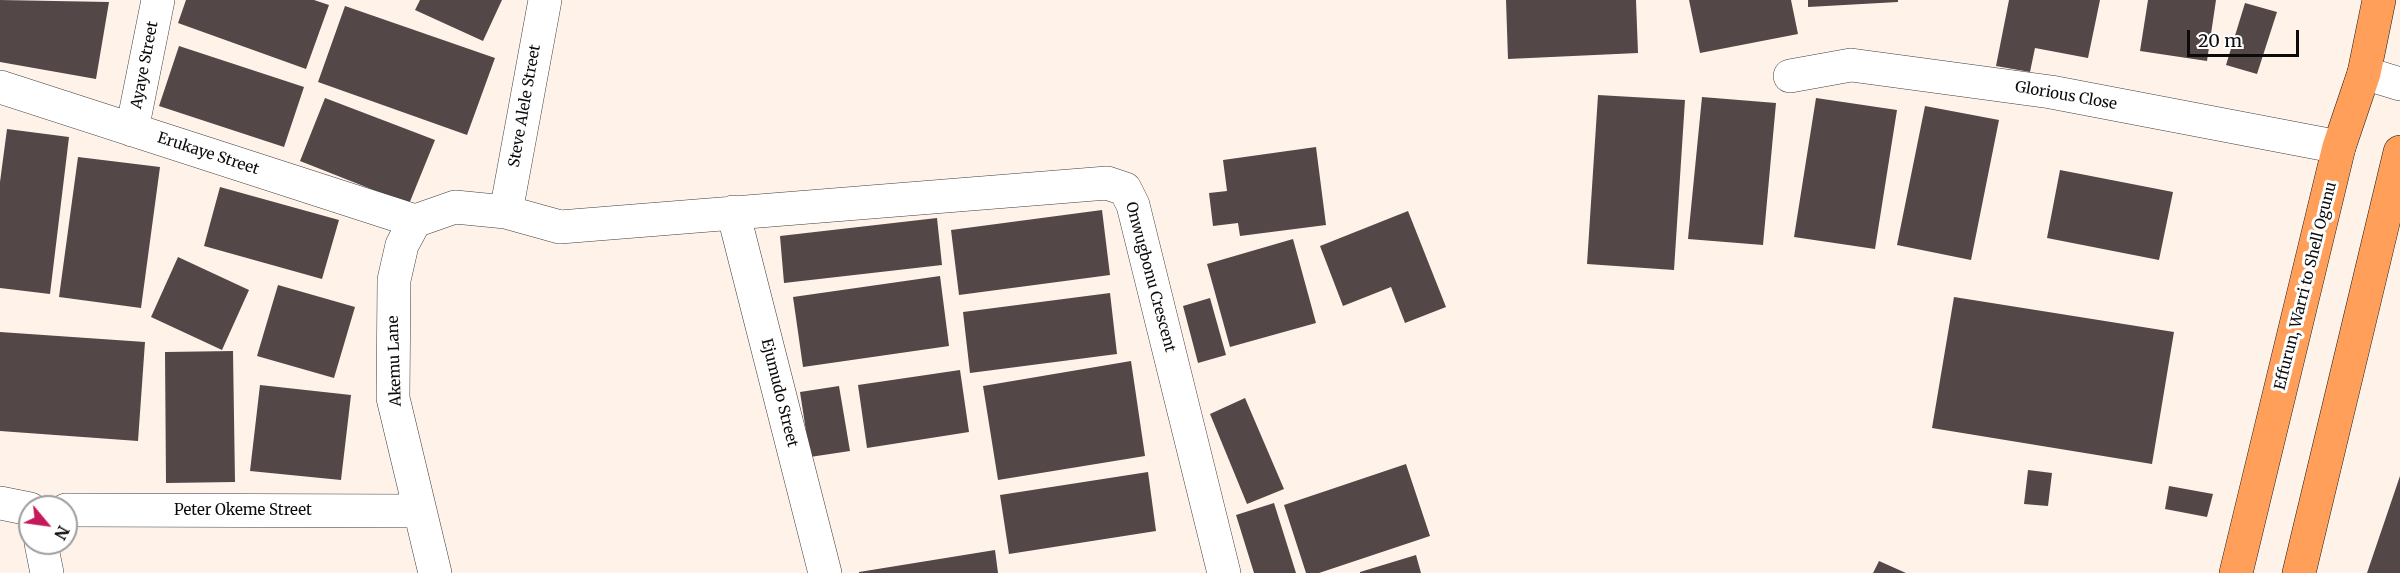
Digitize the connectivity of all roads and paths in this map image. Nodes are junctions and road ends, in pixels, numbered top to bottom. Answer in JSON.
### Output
{"nodes":[{"id":1,"x":158,"y":0,"type":"edge"},
{"id":2,"x":545,"y":0,"type":"edge"},
{"id":3,"x":2379,"y":0,"type":"edge"},
{"id":4,"x":2364,"y":72,"type":"junction"},
{"id":5,"x":1790,"y":76,"type":"dead end"},
{"id":6,"x":2400,"y":84,"type":"edge"},
{"id":7,"x":0,"y":87,"type":"edge"},
{"id":8,"x":132,"y":129,"type":"junction"},
{"id":9,"x":2339,"y":147,"type":"junction"},
{"id":10,"x":2400,"y":152,"type":"edge"},
{"id":11,"x":506,"y":212,"type":"junction"},
{"id":12,"x":734,"y":212,"type":"junction"},
{"id":13,"x":415,"y":221,"type":"junction"},
{"id":14,"x":0,"y":502,"type":"edge"},
{"id":15,"x":18,"y":506,"type":"edge"},
{"id":16,"x":78,"y":510,"type":"edge"},
{"id":17,"x":420,"y":511,"type":"junction"},
{"id":18,"x":43,"y":555,"type":"edge"},
{"id":19,"x":47,"y":573,"type":"edge"},
{"id":20,"x":435,"y":573,"type":"edge"},
{"id":21,"x":825,"y":573,"type":"edge"},
{"id":22,"x":1224,"y":573,"type":"edge"},
{"id":23,"x":2236,"y":573,"type":"edge"},
{"id":24,"x":2299,"y":573,"type":"edge"}],
"edges":[{"from":1,"to":8,"type":"street","name":"Ayaye Street"},
{"from":2,"to":11,"type":"street","name":"Steve Alele Street"},
{"from":3,"to":4,"type":"main road","name":"Effurun, Warri to Shell Ogunu"},
{"from":4,"to":6,"type":"street"},
{"from":4,"to":9,"type":"main road","name":"Effurun, Warri to Shell Ogunu"},
{"from":5,"to":9,"type":"street","name":"Glorious Close"},
{"from":7,"to":8,"type":"street","name":"Erukaye Street"},
{"from":8,"to":13,"type":"street","name":"Erukaye Street"},
{"from":9,"to":23,"type":"main road","name":"Effurun, Warri to Shell Ogunu"},
{"from":10,"to":24,"type":"main road"},
{"from":11,"to":12,"type":"street"},
{"from":11,"to":13,"type":"street"},
{"from":12,"to":21,"type":"street","name":"Ejumudo Street"},
{"from":12,"to":22,"type":"street","name":"Onwugbonu Crescent"},
{"from":13,"to":17,"type":"street","name":"Akemu Lane"},
{"from":14,"to":15,"type":"street"},
{"from":16,"to":17,"type":"street","name":"Peter Okeme Street"},
{"from":17,"to":20,"type":"street","name":"Akemu Lane"},
{"from":18,"to":19,"type":"street"}]}
